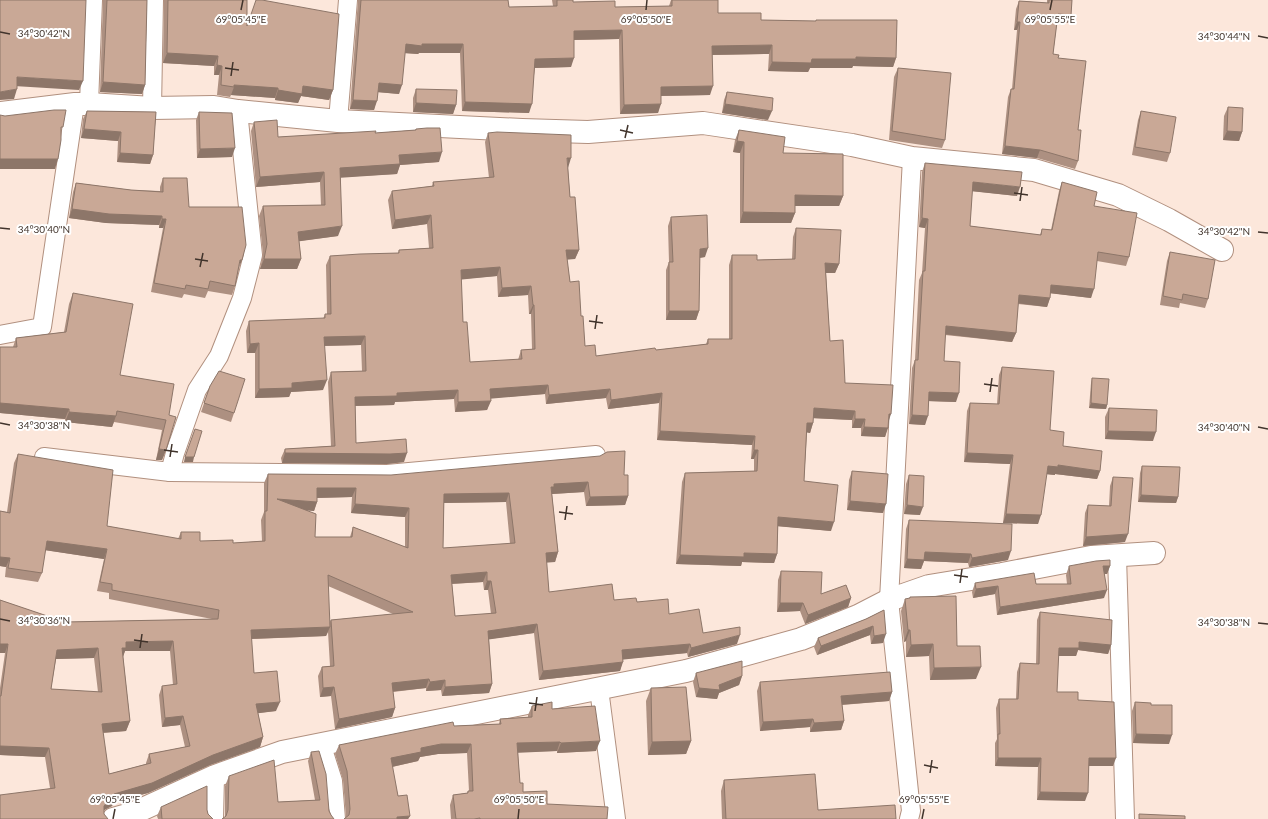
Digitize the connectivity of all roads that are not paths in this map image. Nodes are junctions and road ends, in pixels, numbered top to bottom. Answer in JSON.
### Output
{"nodes":[{"id":1,"x":93,"y":0,"type":"edge"},
{"id":2,"x":154,"y":0,"type":"edge"},
{"id":3,"x":348,"y":0,"type":"edge"},
{"id":4,"x":82,"y":104,"type":"junction"},
{"id":5,"x":152,"y":108,"type":"junction"},
{"id":6,"x":238,"y":111,"type":"junction"},
{"id":7,"x":0,"y":113,"type":"edge"},
{"id":8,"x":338,"y":121,"type":"junction"},
{"id":9,"x":912,"y":158,"type":"junction"},
{"id":10,"x":1222,"y":250,"type":"dead end"},
{"id":11,"x":0,"y":335,"type":"edge"},
{"id":12,"x":596,"y":455,"type":"edge"},
{"id":13,"x":44,"y":457,"type":"edge"},
{"id":14,"x":170,"y":472,"type":"junction"},
{"id":15,"x":1154,"y":553,"type":"dead end"},
{"id":16,"x":1117,"y":556,"type":"junction"},
{"id":17,"x":889,"y":600,"type":"junction"},
{"id":18,"x":599,"y":689,"type":"junction"},
{"id":19,"x":321,"y":743,"type":"junction"},
{"id":20,"x":215,"y":776,"type":"junction"},
{"id":21,"x":113,"y":819,"type":"edge"},
{"id":22,"x":214,"y":819,"type":"edge"},
{"id":23,"x":336,"y":819,"type":"edge"},
{"id":24,"x":616,"y":819,"type":"edge"},
{"id":25,"x":909,"y":819,"type":"edge"},
{"id":26,"x":1125,"y":819,"type":"edge"}],
"edges":[{"from":1,"to":4,"type":"street"},
{"from":2,"to":5,"type":"street"},
{"from":3,"to":8,"type":"street"},
{"from":4,"to":5,"type":"street"},
{"from":4,"to":7,"type":"street"},
{"from":4,"to":11,"type":"street"},
{"from":5,"to":6,"type":"street"},
{"from":6,"to":8,"type":"street"},
{"from":6,"to":14,"type":"street"},
{"from":8,"to":9,"type":"street"},
{"from":9,"to":10,"type":"street"},
{"from":9,"to":17,"type":"street"},
{"from":12,"to":14,"type":"street"},
{"from":13,"to":14,"type":"street"},
{"from":15,"to":16,"type":"street"},
{"from":16,"to":17,"type":"street"},
{"from":16,"to":26,"type":"street"},
{"from":17,"to":18,"type":"street"},
{"from":17,"to":25,"type":"street"},
{"from":18,"to":19,"type":"street"},
{"from":18,"to":24,"type":"street"},
{"from":19,"to":20,"type":"street"},
{"from":19,"to":23,"type":"street"},
{"from":20,"to":21,"type":"street"},
{"from":20,"to":22,"type":"street"}]}
